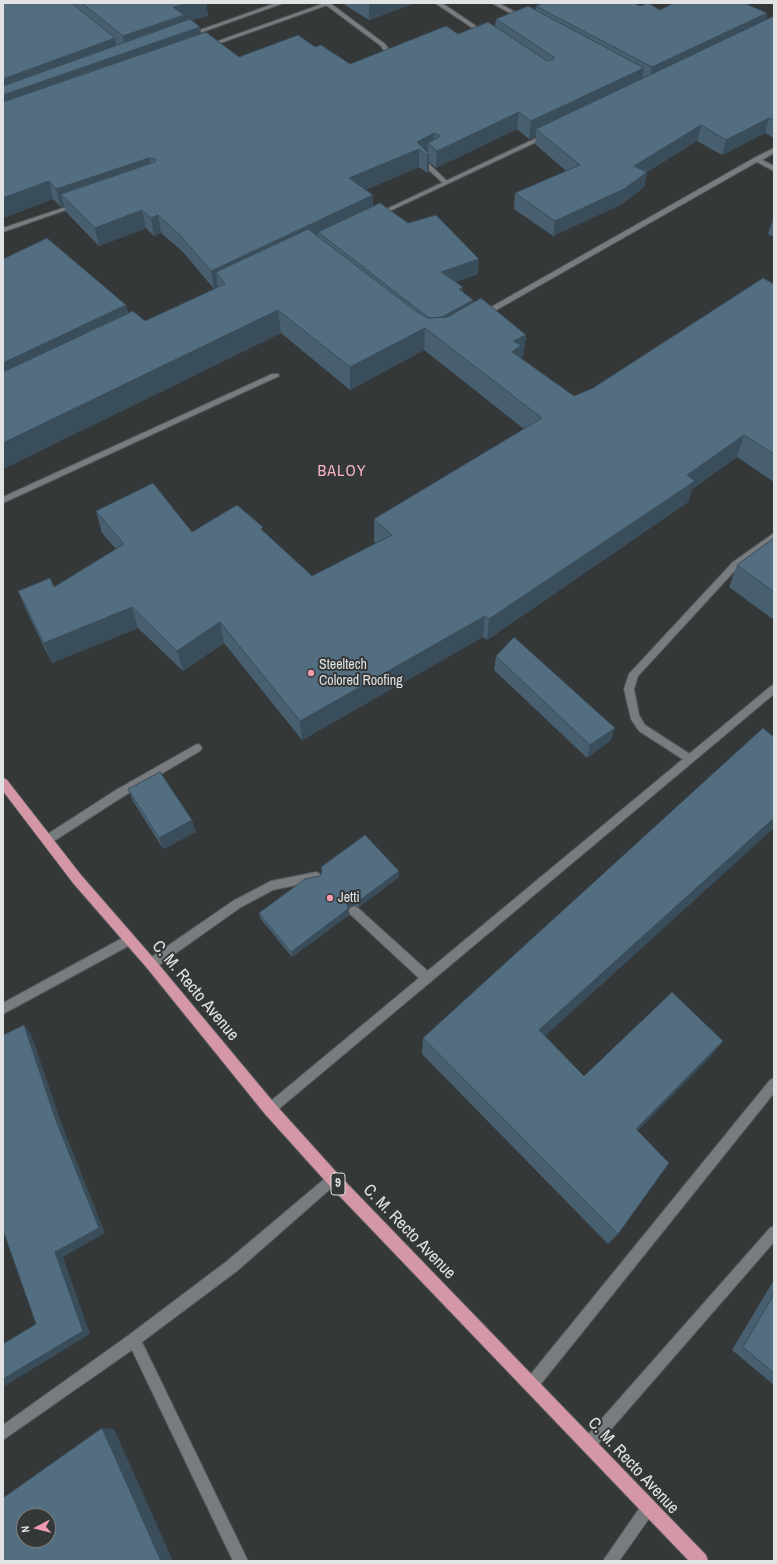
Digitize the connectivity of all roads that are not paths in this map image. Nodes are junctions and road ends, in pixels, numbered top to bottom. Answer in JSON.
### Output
{"nodes":[{"id":1,"x":281,"y":3,"type":"edge"},
{"id":2,"x":329,"y":3,"type":"edge"},
{"id":3,"x":438,"y":3,"type":"edge"},
{"id":4,"x":495,"y":3,"type":"edge"},
{"id":5,"x":530,"y":22,"type":"edge"},
{"id":6,"x":184,"y":37,"type":"edge"},
{"id":7,"x":490,"y":37,"type":"edge"},
{"id":8,"x":199,"y":49,"type":"edge"},
{"id":9,"x":373,"y":63,"type":"edge"},
{"id":10,"x":553,"y":132,"type":"edge"},
{"id":11,"x":774,"y":150,"type":"edge"},
{"id":12,"x":431,"y":156,"type":"edge"},
{"id":13,"x":756,"y":159,"type":"junction"},
{"id":14,"x":774,"y":169,"type":"edge"},
{"id":15,"x":446,"y":183,"type":"junction"},
{"id":16,"x":82,"y":203,"type":"edge"},
{"id":17,"x":368,"y":219,"type":"edge"},
{"id":18,"x":3,"y":230,"type":"edge"},
{"id":19,"x":474,"y":319,"type":"edge"},
{"id":20,"x":275,"y":376,"type":"dead end"},
{"id":21,"x":3,"y":500,"type":"edge"},
{"id":22,"x":774,"y":536,"type":"edge"},
{"id":23,"x":774,"y":689,"type":"edge"},
{"id":24,"x":196,"y":748,"type":"dead end"},
{"id":25,"x":690,"y":759,"type":"junction"},
{"id":26,"x":3,"y":783,"type":"edge"},
{"id":27,"x":47,"y":840,"type":"junction"},
{"id":28,"x":316,"y":876,"type":"edge"},
{"id":29,"x":354,"y":911,"type":"dead end"},
{"id":30,"x":128,"y":940,"type":"junction"},
{"id":31,"x":151,"y":964,"type":"junction"},
{"id":32,"x":427,"y":978,"type":"junction"},
{"id":33,"x":3,"y":1009,"type":"edge"},
{"id":34,"x":774,"y":1084,"type":"edge"},
{"id":35,"x":270,"y":1108,"type":"junction"},
{"id":36,"x":333,"y":1178,"type":"junction"},
{"id":37,"x":774,"y":1232,"type":"edge"},
{"id":38,"x":134,"y":1340,"type":"junction"},
{"id":39,"x":531,"y":1385,"type":"junction"},
{"id":40,"x":3,"y":1433,"type":"edge"},
{"id":41,"x":588,"y":1445,"type":"junction"},
{"id":42,"x":648,"y":1508,"type":"junction"},
{"id":43,"x":241,"y":1561,"type":"edge"},
{"id":44,"x":610,"y":1561,"type":"edge"},
{"id":45,"x":700,"y":1561,"type":"edge"}],
"edges":[{"from":1,"to":6,"type":"street"},
{"from":2,"to":8,"type":"street"},
{"from":2,"to":9,"type":"street"},
{"from":3,"to":7,"type":"street"},
{"from":4,"to":5,"type":"street"},
{"from":10,"to":15,"type":"street"},
{"from":11,"to":13,"type":"street"},
{"from":12,"to":15,"type":"street"},
{"from":13,"to":14,"type":"street"},
{"from":13,"to":19,"type":"street"},
{"from":15,"to":17,"type":"street"},
{"from":16,"to":18,"type":"street"},
{"from":20,"to":21,"type":"street"},
{"from":22,"to":25,"type":"street"},
{"from":23,"to":25,"type":"street"},
{"from":24,"to":27,"type":"street"},
{"from":25,"to":32,"type":"street"},
{"from":26,"to":27,"type":"highway","name":"C. M. Recto Avenue","number":"9"},
{"from":27,"to":30,"type":"highway","name":"C. M. Recto Avenue","number":"9"},
{"from":28,"to":31,"type":"street"},
{"from":29,"to":32,"type":"street"},
{"from":30,"to":31,"type":"highway","name":"C. M. Recto Avenue","number":"9"},
{"from":30,"to":33,"type":"street"},
{"from":31,"to":35,"type":"highway","name":"C. M. Recto Avenue","number":"9"},
{"from":32,"to":35,"type":"street"},
{"from":34,"to":39,"type":"street"},
{"from":35,"to":36,"type":"highway","name":"C. M. Recto Avenue","number":"9"},
{"from":36,"to":38,"type":"street"},
{"from":36,"to":39,"type":"highway","name":"C. M. Recto Avenue","number":"9"},
{"from":37,"to":41,"type":"street"},
{"from":38,"to":40,"type":"street"},
{"from":38,"to":43,"type":"street"},
{"from":39,"to":41,"type":"highway","name":"C. M. Recto Avenue","number":"9"},
{"from":41,"to":42,"type":"highway","name":"C. M. Recto Avenue","number":"9"},
{"from":42,"to":44,"type":"street"},
{"from":42,"to":45,"type":"highway","name":"C. M. Recto Avenue","number":"9"}]}
